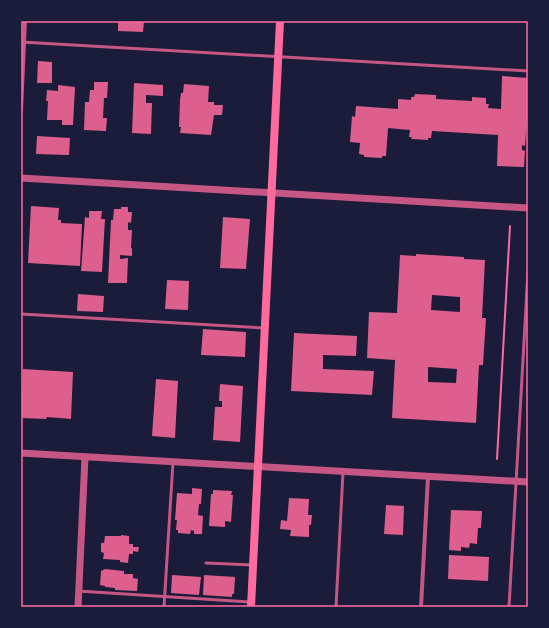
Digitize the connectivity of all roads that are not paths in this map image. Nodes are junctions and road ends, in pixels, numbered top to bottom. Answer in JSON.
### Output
{"nodes":[{"id":1,"x":25,"y":21,"type":"edge"},
{"id":2,"x":280,"y":21,"type":"edge"},
{"id":3,"x":23,"y":42,"type":"edge"},
{"id":4,"x":278,"y":57,"type":"junction"},
{"id":5,"x":528,"y":71,"type":"edge"},
{"id":6,"x":21,"y":110,"type":"edge"},
{"id":7,"x":21,"y":178,"type":"edge"},
{"id":8,"x":271,"y":193,"type":"junction"},
{"id":9,"x":528,"y":208,"type":"edge"},
{"id":10,"x":528,"y":271,"type":"edge"},
{"id":11,"x":21,"y":314,"type":"edge"},
{"id":12,"x":264,"y":328,"type":"junction"},
{"id":13,"x":21,"y":453,"type":"edge"},
{"id":14,"x":85,"y":457,"type":"junction"},
{"id":15,"x":173,"y":462,"type":"junction"},
{"id":16,"x":258,"y":467,"type":"junction"},
{"id":17,"x":343,"y":472,"type":"junction"},
{"id":18,"x":428,"y":477,"type":"junction"},
{"id":19,"x":516,"y":481,"type":"junction"},
{"id":20,"x":528,"y":482,"type":"edge"},
{"id":21,"x":206,"y":563,"type":"dead end"},
{"id":22,"x":253,"y":565,"type":"junction"},
{"id":23,"x":78,"y":591,"type":"junction"},
{"id":24,"x":165,"y":596,"type":"junction"},
{"id":25,"x":251,"y":604,"type":"edge"},
{"id":26,"x":78,"y":607,"type":"edge"},
{"id":27,"x":164,"y":607,"type":"edge"},
{"id":28,"x":336,"y":607,"type":"edge"},
{"id":29,"x":421,"y":607,"type":"edge"},
{"id":30,"x":509,"y":607,"type":"edge"}],
"edges":[{"from":1,"to":3,"type":"street"},
{"from":2,"to":4,"type":"main road"},
{"from":3,"to":4,"type":"lane"},
{"from":3,"to":6,"type":"street"},
{"from":4,"to":5,"type":"lane"},
{"from":4,"to":8,"type":"main road"},
{"from":7,"to":8,"type":"street"},
{"from":8,"to":9,"type":"street"},
{"from":8,"to":12,"type":"main road"},
{"from":10,"to":19,"type":"lane"},
{"from":11,"to":12,"type":"lane"},
{"from":12,"to":16,"type":"main road"},
{"from":13,"to":14,"type":"street"},
{"from":14,"to":15,"type":"street"},
{"from":14,"to":23,"type":"street"},
{"from":15,"to":16,"type":"street"},
{"from":15,"to":24,"type":"lane"},
{"from":16,"to":17,"type":"street"},
{"from":16,"to":22,"type":"main road"},
{"from":17,"to":18,"type":"street"},
{"from":17,"to":28,"type":"lane"},
{"from":18,"to":19,"type":"street"},
{"from":18,"to":29,"type":"street"},
{"from":19,"to":20,"type":"street"},
{"from":19,"to":30,"type":"lane"},
{"from":21,"to":22,"type":"lane"},
{"from":22,"to":25,"type":"main road"},
{"from":23,"to":24,"type":"lane"},
{"from":23,"to":26,"type":"street"},
{"from":24,"to":25,"type":"lane"},
{"from":24,"to":27,"type":"lane"}]}
